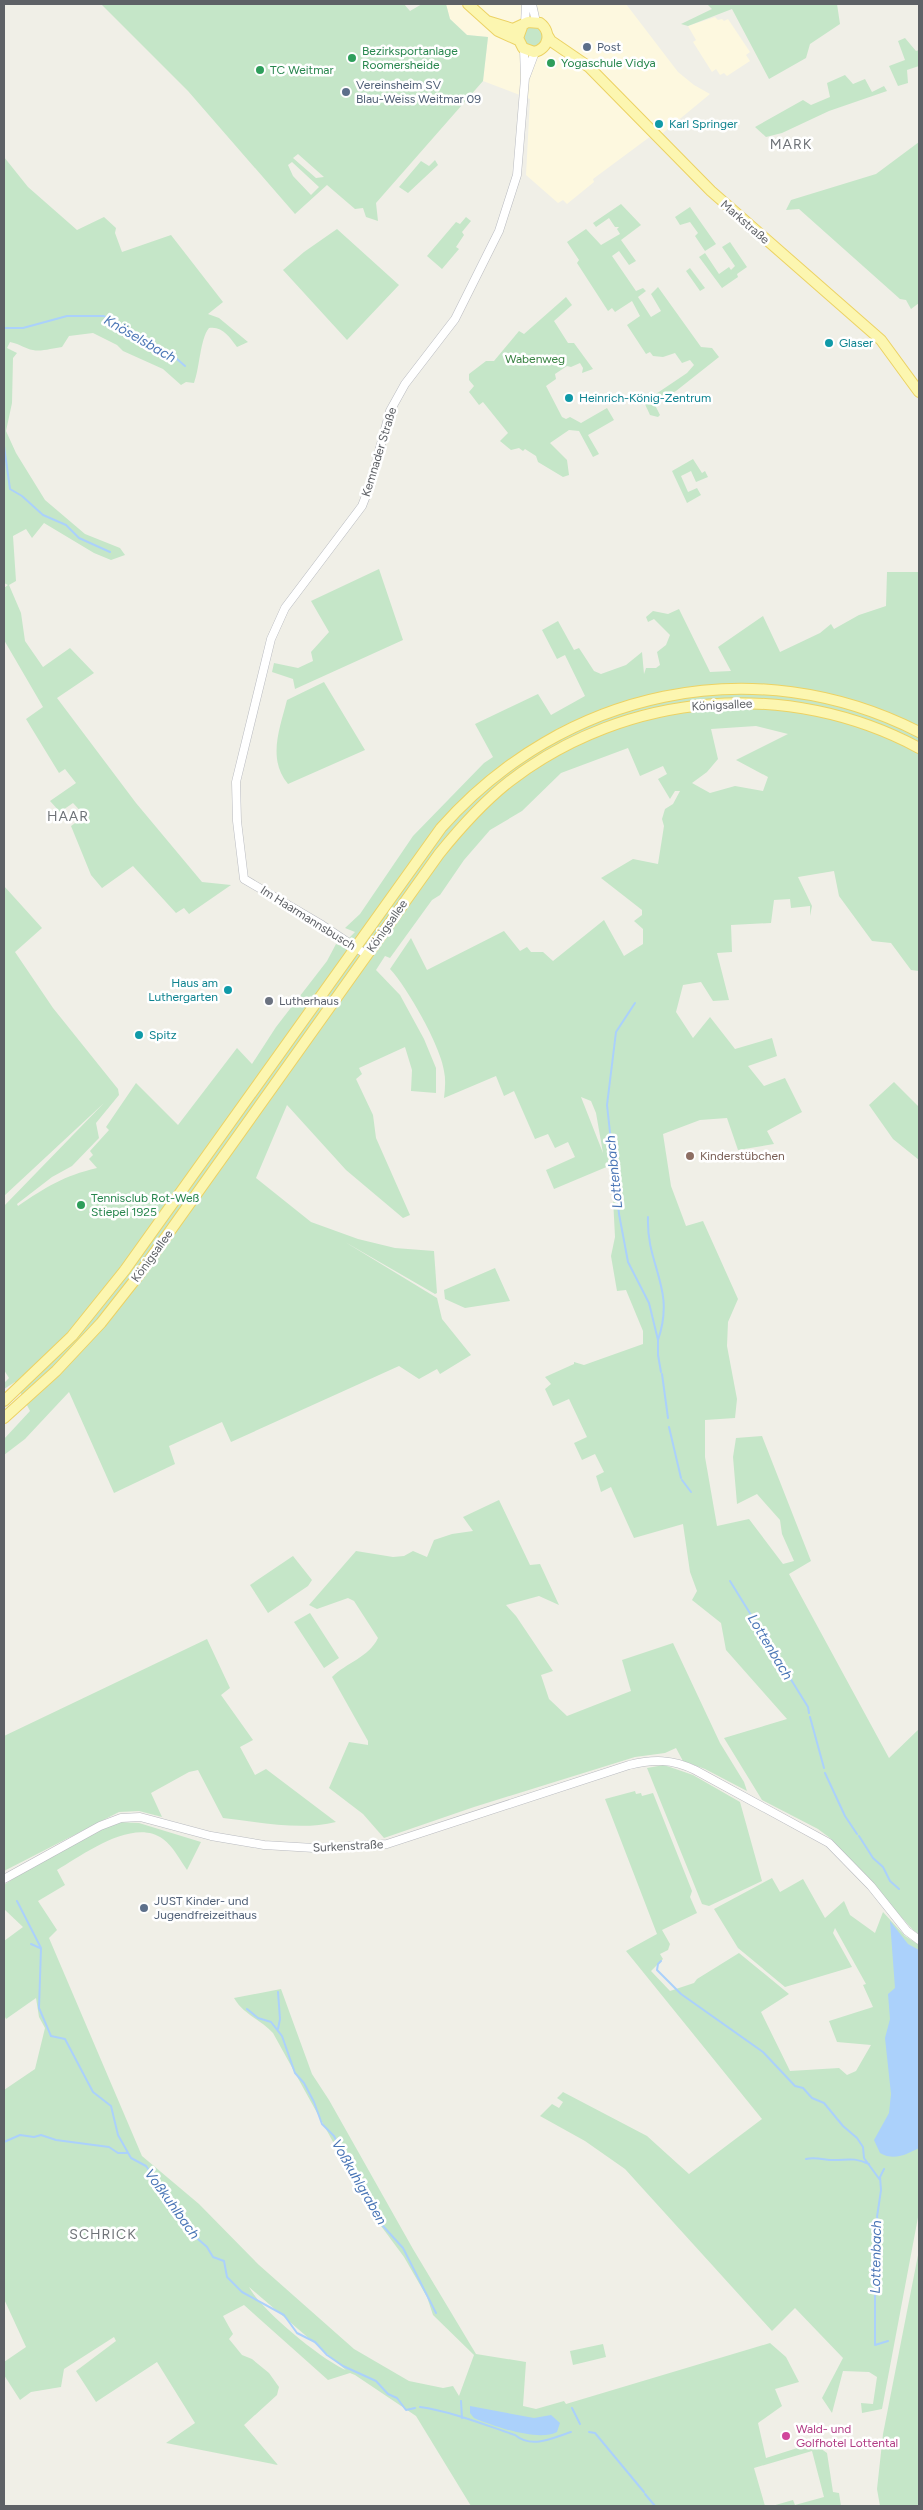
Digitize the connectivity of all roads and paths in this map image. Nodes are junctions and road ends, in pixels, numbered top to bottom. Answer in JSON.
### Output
{"nodes":[{"id":1,"x":468,"y":4,"type":"edge"},
{"id":2,"x":526,"y":4,"type":"edge"},
{"id":3,"x":532,"y":4,"type":"edge"},
{"id":4,"x":487,"y":21,"type":"junction"},
{"id":5,"x":536,"y":22,"type":"junction"},
{"id":6,"x":523,"y":25,"type":"junction"},
{"id":7,"x":548,"y":36,"type":"junction"},
{"id":8,"x":521,"y":44,"type":"junction"},
{"id":9,"x":539,"y":50,"type":"junction"},
{"id":10,"x":569,"y":53,"type":"junction"},
{"id":11,"x":525,"y":78,"type":"junction"},
{"id":12,"x":919,"y":392,"type":"edge"},
{"id":13,"x":919,"y":732,"type":"edge"},
{"id":14,"x":919,"y":748,"type":"edge"},
{"id":15,"x":248,"y":882,"type":"joint"},
{"id":16,"x":356,"y":947,"type":"junction"},
{"id":17,"x":367,"y":955,"type":"junction"},
{"id":18,"x":4,"y":1401,"type":"edge"},
{"id":19,"x":4,"y":1418,"type":"edge"},
{"id":20,"x":4,"y":1879,"type":"edge"},
{"id":21,"x":919,"y":1940,"type":"edge"}],
"edges":[{"from":1,"to":4,"type":"main road"},
{"from":2,"to":6,"type":"street"},
{"from":3,"to":5,"type":"street"},
{"from":4,"to":6,"type":"main road"},
{"from":4,"to":8,"type":"main road"},
{"from":5,"to":6,"type":"main road"},
{"from":5,"to":7,"type":"main road"},
{"from":6,"to":8,"type":"main road"},
{"from":7,"to":9,"type":"main road"},
{"from":7,"to":10,"type":"main road","name":"Markstraße"},
{"from":8,"to":9,"type":"main road"},
{"from":8,"to":11,"type":"street","name":"Kemnader Straße"},
{"from":9,"to":10,"type":"main road","name":"Markstraße"},
{"from":9,"to":11,"type":"street","name":"Kemnader Straße"},
{"from":10,"to":12,"type":"main road","name":"Markstraße"},
{"from":11,"to":15,"type":"street","name":"Kemnader Straße"},
{"from":13,"to":16,"type":"main road","name":"Königsallee"},
{"from":14,"to":17,"type":"main road","name":"Königsallee"},
{"from":15,"to":16,"type":"street","name":"Im Haarmannsbusch"},
{"from":16,"to":17,"type":"street","name":"Im Haarmannsbusch"},
{"from":16,"to":18,"type":"main road","name":"Königsallee"},
{"from":17,"to":19,"type":"main road","name":"Königsallee"},
{"from":20,"to":21,"type":"street","name":"Surkenstraße"}]}
